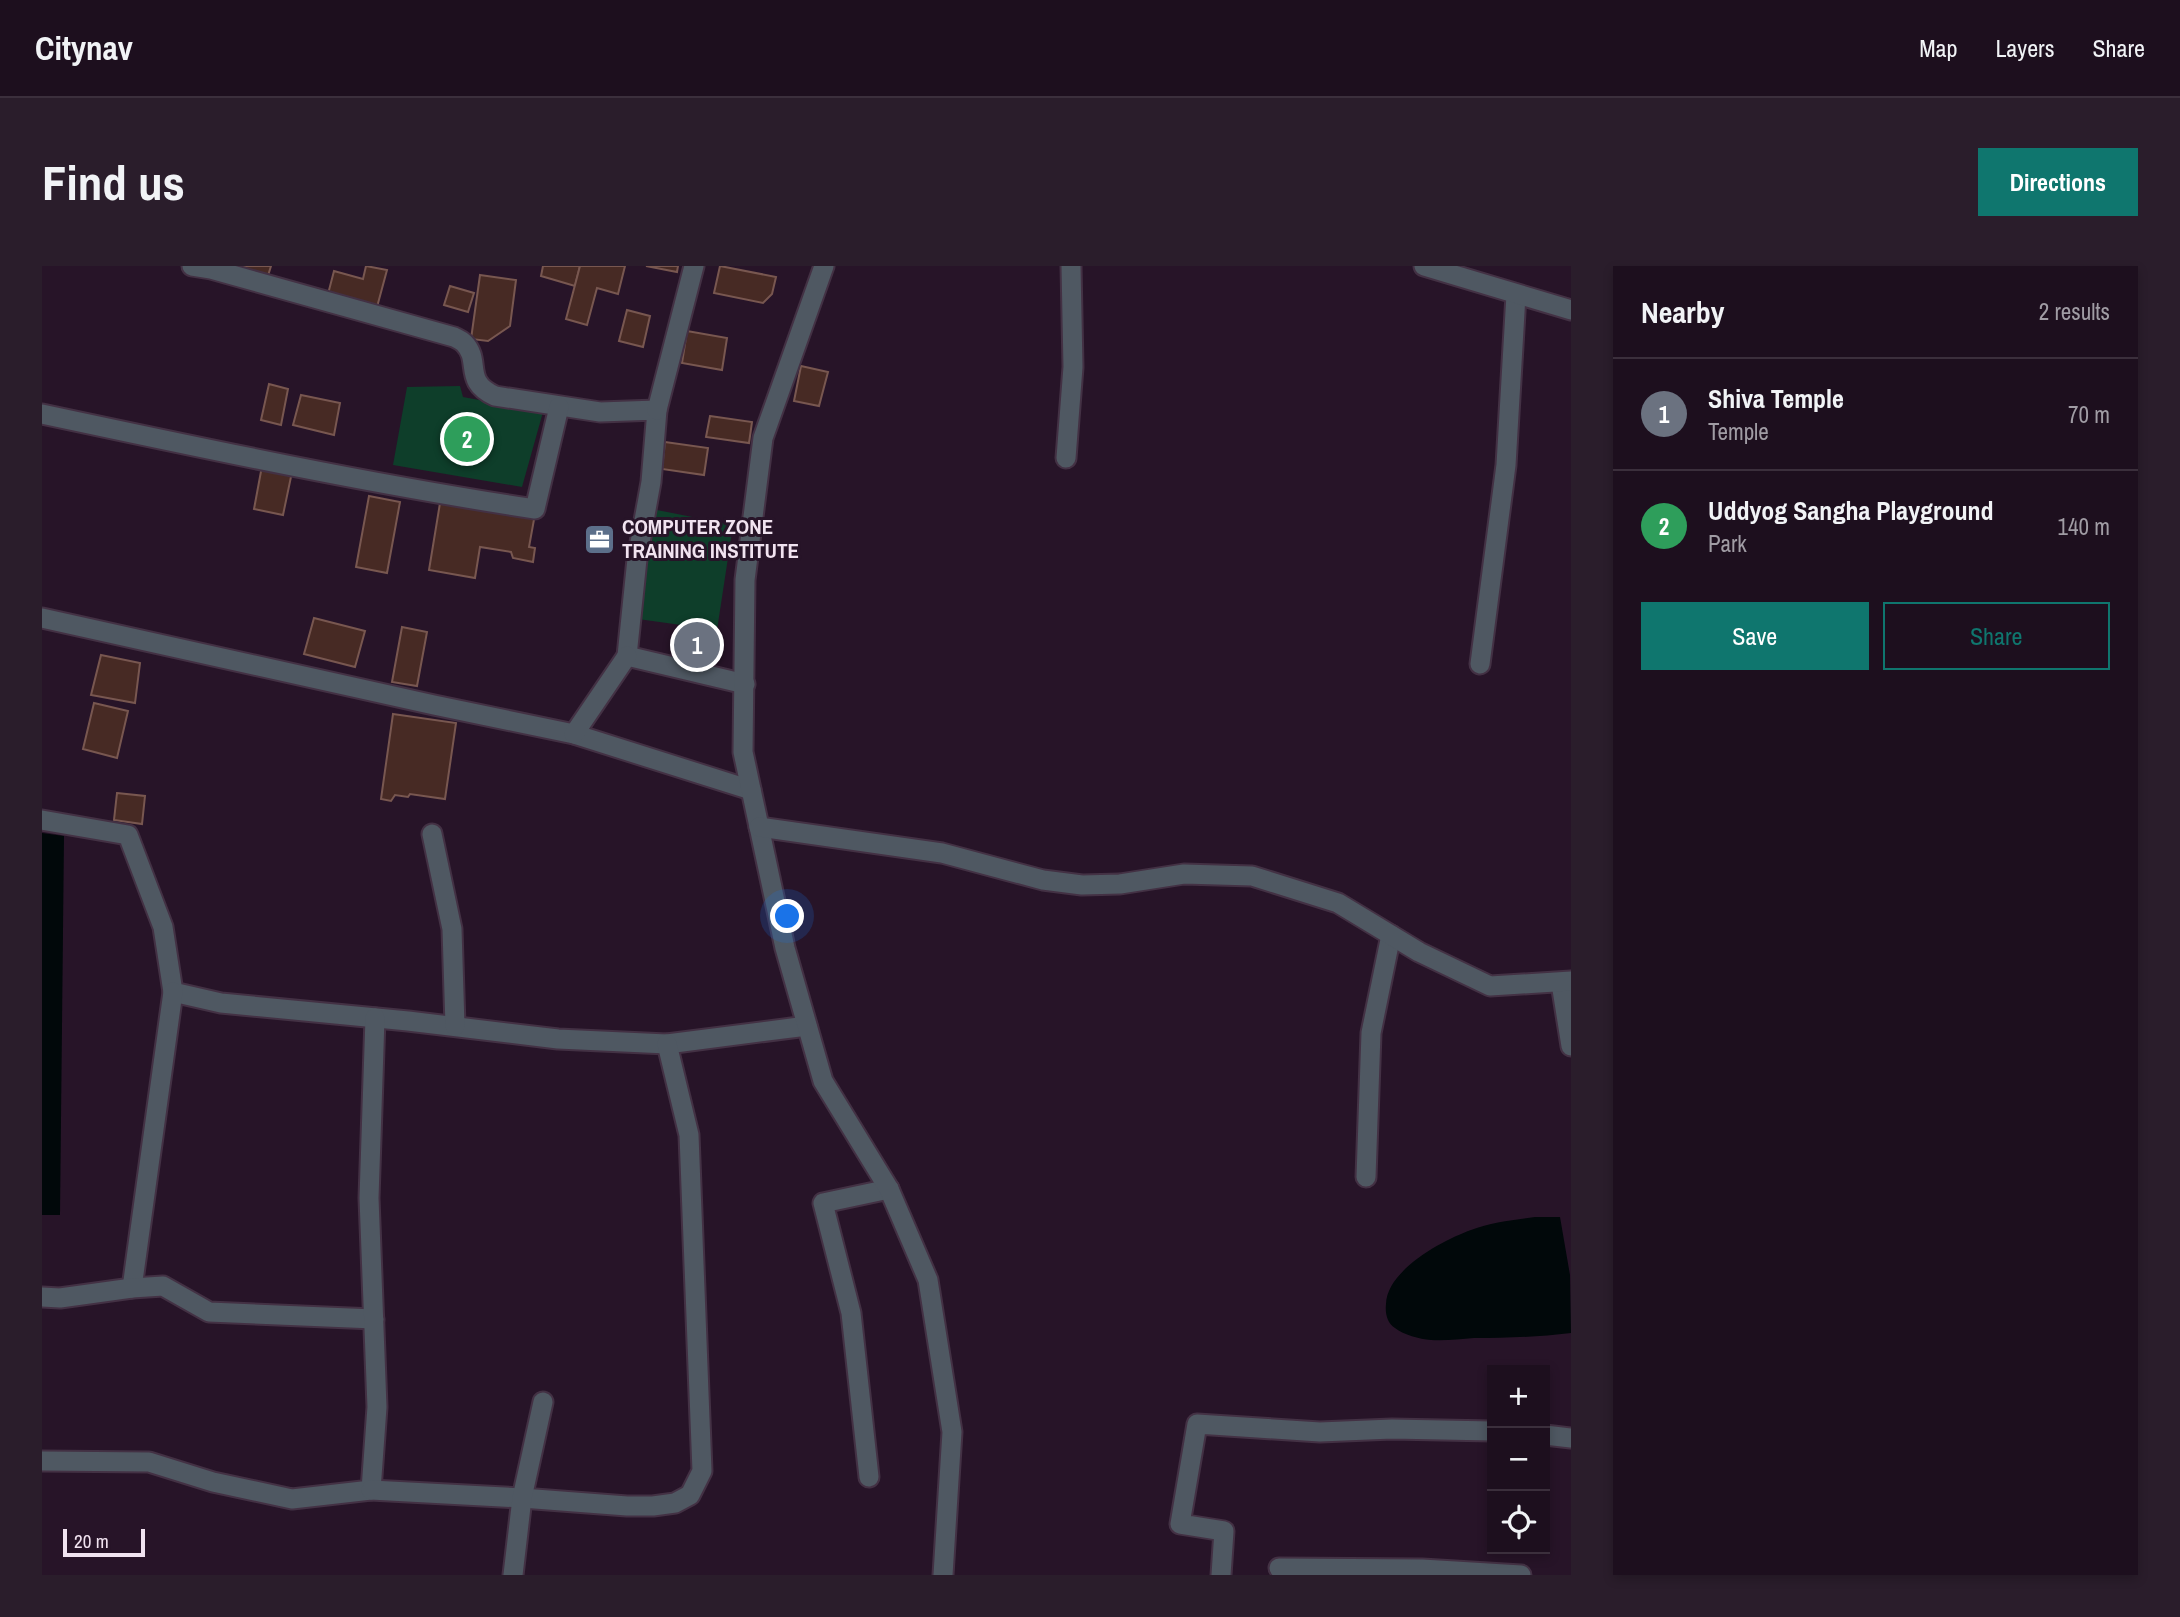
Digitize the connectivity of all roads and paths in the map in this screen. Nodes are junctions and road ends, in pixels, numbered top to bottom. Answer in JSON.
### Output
{"nodes":[{"id":1,"x":192,"y":266,"type":"edge"},
{"id":2,"x":694,"y":266,"type":"edge"},
{"id":3,"x":824,"y":266,"type":"edge"},
{"id":4,"x":1071,"y":266,"type":"edge"},
{"id":5,"x":1424,"y":266,"type":"edge"},
{"id":6,"x":1516,"y":295,"type":"junction"},
{"id":7,"x":1571,"y":310,"type":"edge"},
{"id":8,"x":559,"y":407,"type":"junction"},
{"id":9,"x":657,"y":410,"type":"junction"},
{"id":10,"x":42,"y":414,"type":"edge"},
{"id":11,"x":1066,"y":458,"type":"dead end"},
{"id":12,"x":42,"y":618,"type":"edge"},
{"id":13,"x":627,"y":656,"type":"junction"},
{"id":14,"x":1480,"y":664,"type":"dead end"},
{"id":15,"x":745,"y":684,"type":"junction"},
{"id":16,"x":574,"y":734,"type":"junction"},
{"id":17,"x":751,"y":790,"type":"junction"},
{"id":18,"x":42,"y":820,"type":"edge"},
{"id":19,"x":760,"y":827,"type":"junction"},
{"id":20,"x":432,"y":834,"type":"dead end"},
{"id":21,"x":1391,"y":935,"type":"junction"},
{"id":22,"x":1566,"y":982,"type":"edge"},
{"id":23,"x":173,"y":992,"type":"junction"},
{"id":24,"x":375,"y":1018,"type":"junction"},
{"id":25,"x":455,"y":1026,"type":"junction"},
{"id":26,"x":807,"y":1026,"type":"junction"},
{"id":27,"x":667,"y":1044,"type":"junction"},
{"id":28,"x":1571,"y":1046,"type":"edge"},
{"id":29,"x":1366,"y":1177,"type":"dead end"},
{"id":30,"x":889,"y":1189,"type":"junction"},
{"id":31,"x":132,"y":1288,"type":"junction"},
{"id":32,"x":42,"y":1297,"type":"edge"},
{"id":33,"x":374,"y":1319,"type":"junction"},
{"id":34,"x":543,"y":1402,"type":"dead end"},
{"id":35,"x":1487,"y":1431,"type":"edge"},
{"id":36,"x":1550,"y":1436,"type":"edge"},
{"id":37,"x":1571,"y":1438,"type":"edge"},
{"id":38,"x":42,"y":1461,"type":"edge"},
{"id":39,"x":869,"y":1477,"type":"dead end"},
{"id":40,"x":371,"y":1490,"type":"junction"},
{"id":41,"x":522,"y":1498,"type":"junction"},
{"id":42,"x":1279,"y":1568,"type":"dead end"},
{"id":43,"x":513,"y":1575,"type":"edge"},
{"id":44,"x":943,"y":1575,"type":"edge"},
{"id":45,"x":1221,"y":1575,"type":"edge"},
{"id":46,"x":1521,"y":1575,"type":"edge"}],
"edges":[{"from":1,"to":8,"type":"street"},
{"from":2,"to":9,"type":"street"},
{"from":3,"to":15,"type":"street"},
{"from":4,"to":11,"type":"street"},
{"from":5,"to":6,"type":"street"},
{"from":6,"to":7,"type":"street"},
{"from":6,"to":14,"type":"street"},
{"from":8,"to":9,"type":"street"},
{"from":8,"to":10,"type":"street"},
{"from":9,"to":13,"type":"street"},
{"from":12,"to":16,"type":"street"},
{"from":13,"to":15,"type":"street"},
{"from":13,"to":16,"type":"street"},
{"from":15,"to":17,"type":"street"},
{"from":16,"to":17,"type":"street"},
{"from":17,"to":19,"type":"street"},
{"from":18,"to":23,"type":"street"},
{"from":19,"to":21,"type":"street"},
{"from":19,"to":26,"type":"street"},
{"from":20,"to":25,"type":"street"},
{"from":21,"to":22,"type":"street"},
{"from":21,"to":29,"type":"street"},
{"from":22,"to":28,"type":"street"},
{"from":23,"to":24,"type":"street"},
{"from":23,"to":31,"type":"street"},
{"from":24,"to":25,"type":"street"},
{"from":24,"to":33,"type":"street"},
{"from":25,"to":27,"type":"street"},
{"from":26,"to":27,"type":"street"},
{"from":26,"to":30,"type":"street"},
{"from":27,"to":41,"type":"street"},
{"from":30,"to":39,"type":"street"},
{"from":30,"to":44,"type":"street"},
{"from":31,"to":32,"type":"street"},
{"from":31,"to":33,"type":"street"},
{"from":33,"to":40,"type":"street"},
{"from":34,"to":41,"type":"street"},
{"from":35,"to":45,"type":"street"},
{"from":36,"to":37,"type":"street"},
{"from":38,"to":40,"type":"street"},
{"from":40,"to":41,"type":"street"},
{"from":41,"to":43,"type":"street"},
{"from":42,"to":46,"type":"street"}]}
